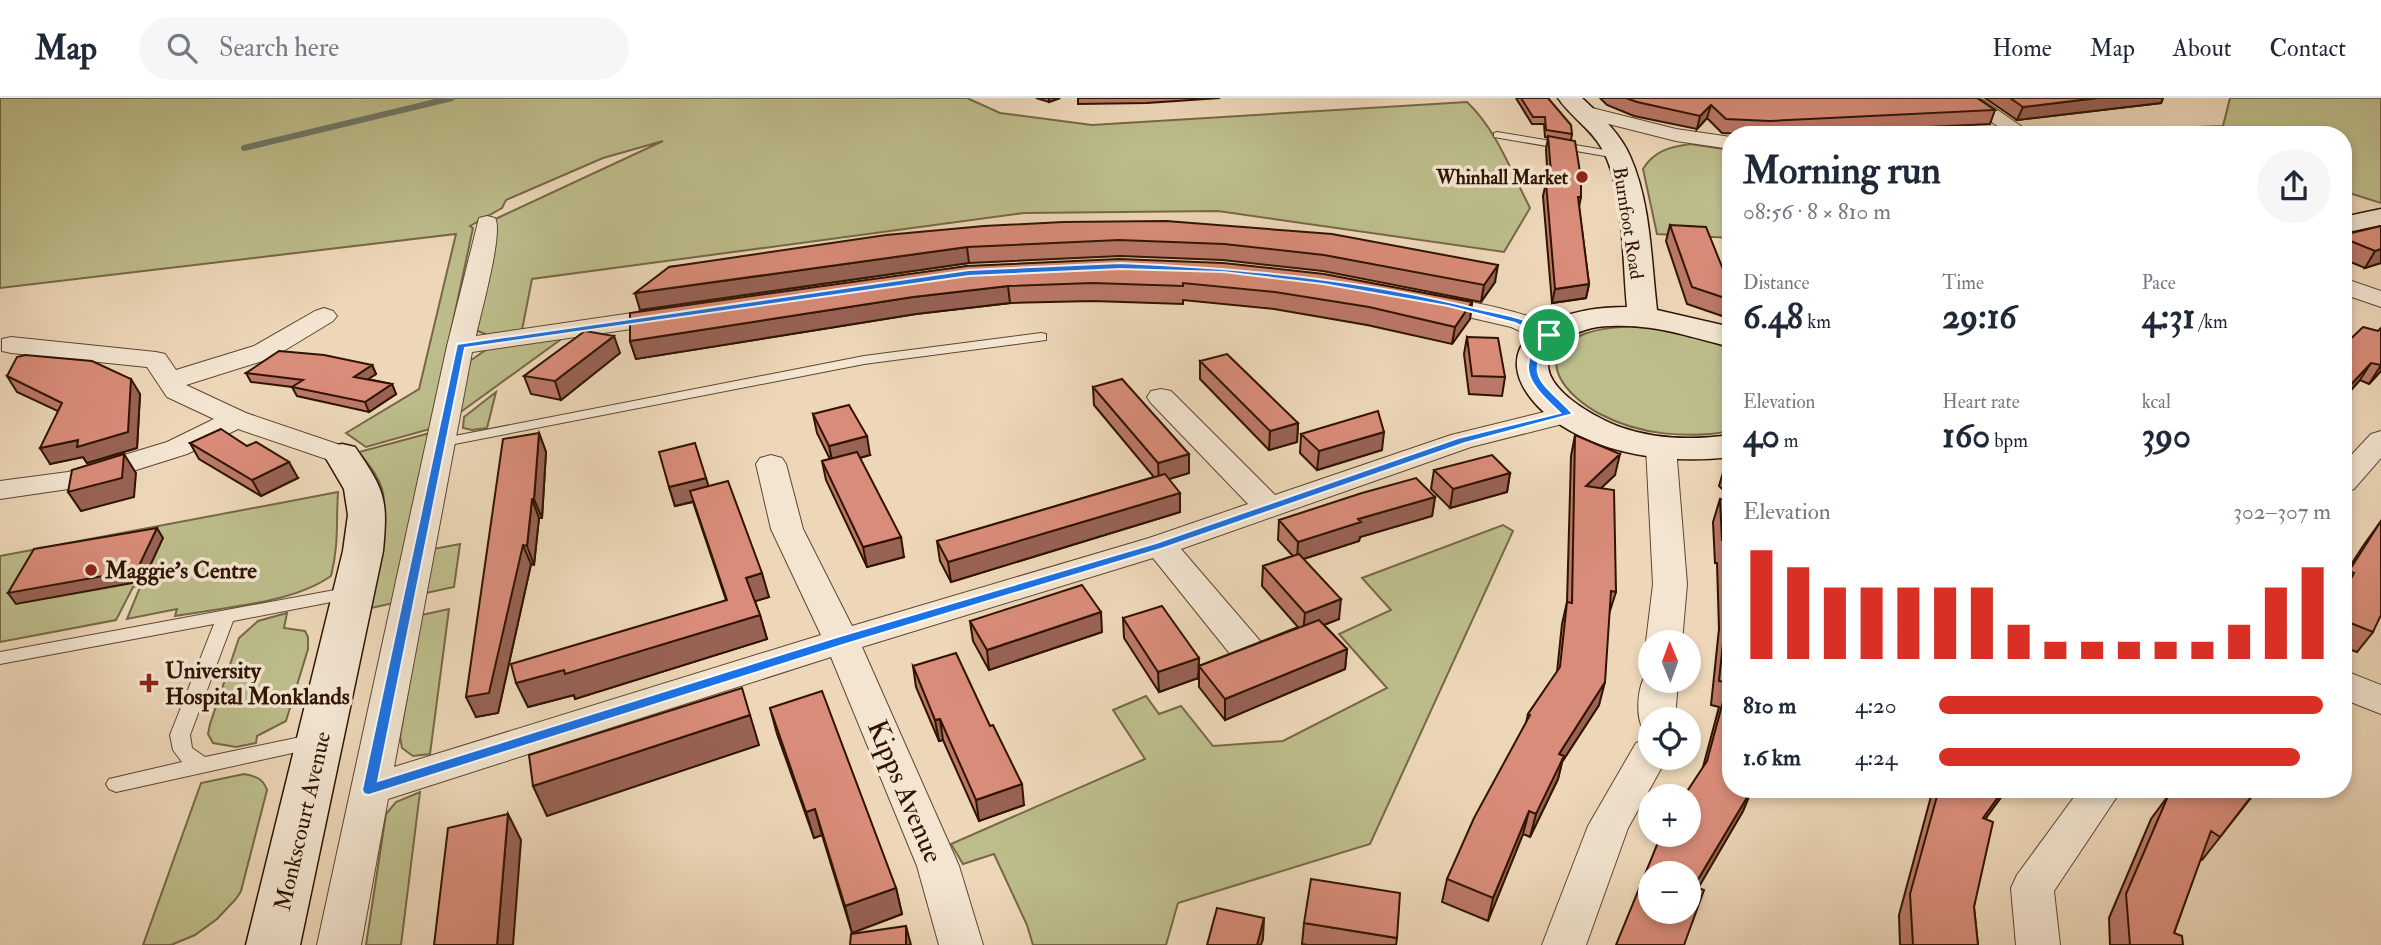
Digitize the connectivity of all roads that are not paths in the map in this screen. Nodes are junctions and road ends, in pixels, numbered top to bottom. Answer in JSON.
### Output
{"nodes":[{"id":1,"x":1968,"y":98,"type":"edge"},
{"id":2,"x":1576,"y":105,"type":"edge"},
{"id":3,"x":2010,"y":126,"type":"edge"},
{"id":4,"x":1497,"y":135,"type":"dead end"},
{"id":5,"x":1676,"y":135,"type":"junction"},
{"id":6,"x":1722,"y":142,"type":"edge"},
{"id":7,"x":1610,"y":145,"type":"junction"},
{"id":8,"x":2381,"y":217,"type":"edge"},
{"id":9,"x":487,"y":223,"type":"dead end"},
{"id":10,"x":2352,"y":223,"type":"edge"},
{"id":11,"x":2352,"y":289,"type":"edge"},
{"id":12,"x":1410,"y":297,"type":"edge"},
{"id":13,"x":2381,"y":300,"type":"edge"},
{"id":14,"x":701,"y":311,"type":"edge"},
{"id":15,"x":324,"y":316,"type":"dead end"},
{"id":16,"x":1643,"y":317,"type":"junction"},
{"id":17,"x":1549,"y":335,"type":"junction"},
{"id":18,"x":1722,"y":335,"type":"edge"},
{"id":19,"x":1041,"y":337,"type":"dead end"},
{"id":20,"x":10,"y":345,"type":"dead end"},
{"id":21,"x":460,"y":346,"type":"junction"},
{"id":22,"x":170,"y":381,"type":"junction"},
{"id":23,"x":1161,"y":397,"type":"dead end"},
{"id":24,"x":1568,"y":414,"type":"junction"},
{"id":25,"x":236,"y":419,"type":"junction"},
{"id":26,"x":2381,"y":440,"type":"edge"},
{"id":27,"x":439,"y":443,"type":"junction"},
{"id":28,"x":1661,"y":447,"type":"junction"},
{"id":29,"x":1722,"y":448,"type":"edge"},
{"id":30,"x":342,"y":455,"type":"joint"},
{"id":31,"x":771,"y":464,"type":"dead end"},
{"id":32,"x":2352,"y":473,"type":"edge"},
{"id":33,"x":0,"y":490,"type":"edge"},
{"id":34,"x":1269,"y":507,"type":"junction"},
{"id":35,"x":1160,"y":545,"type":"junction"},
{"id":36,"x":353,"y":593,"type":"junction"},
{"id":37,"x":226,"y":616,"type":"junction"},
{"id":38,"x":1665,"y":630,"type":"edge"},
{"id":39,"x":842,"y":640,"type":"junction"},
{"id":40,"x":1248,"y":651,"type":"edge"},
{"id":41,"x":0,"y":658,"type":"edge"},
{"id":42,"x":2352,"y":687,"type":"edge"},
{"id":43,"x":2381,"y":701,"type":"edge"},
{"id":44,"x":321,"y":739,"type":"junction"},
{"id":45,"x":202,"y":765,"type":"junction"},
{"id":46,"x":1640,"y":770,"type":"edge"},
{"id":47,"x":116,"y":784,"type":"dead end"},
{"id":48,"x":369,"y":790,"type":"junction"},
{"id":49,"x":2096,"y":798,"type":"edge"},
{"id":50,"x":273,"y":945,"type":"edge"},
{"id":51,"x":340,"y":945,"type":"edge"},
{"id":52,"x":961,"y":945,"type":"edge"},
{"id":53,"x":1564,"y":945,"type":"edge"},
{"id":54,"x":2038,"y":945,"type":"edge"}],
"edges":[{"from":1,"to":3,"type":"street"},
{"from":2,"to":5,"type":"street"},
{"from":2,"to":7,"type":"street"},
{"from":4,"to":7,"type":"lane"},
{"from":5,"to":6,"type":"street"},
{"from":5,"to":7,"type":"street"},
{"from":7,"to":16,"type":"street","name":"Burnfoot Road"},
{"from":8,"to":10,"type":"street"},
{"from":9,"to":21,"type":"street"},
{"from":11,"to":13,"type":"street"},
{"from":12,"to":17,"type":"street"},
{"from":14,"to":21,"type":"street"},
{"from":15,"to":22,"type":"street"},
{"from":16,"to":17,"type":"street"},
{"from":16,"to":18,"type":"street"},
{"from":17,"to":24,"type":"street"},
{"from":19,"to":27,"type":"lane"},
{"from":20,"to":22,"type":"street"},
{"from":21,"to":27,"type":"street"},
{"from":22,"to":25,"type":"street"},
{"from":23,"to":34,"type":"street"},
{"from":24,"to":28,"type":"street"},
{"from":24,"to":34,"type":"street"},
{"from":25,"to":30,"type":"street"},
{"from":25,"to":33,"type":"street"},
{"from":26,"to":32,"type":"street"},
{"from":27,"to":48,"type":"street"},
{"from":28,"to":29,"type":"street"},
{"from":28,"to":38,"type":"street"},
{"from":30,"to":36,"type":"street","name":"Monkscourt Avenue"},
{"from":31,"to":39,"type":"street","name":"Kipps Avenue"},
{"from":34,"to":35,"type":"street"},
{"from":35,"to":39,"type":"street"},
{"from":35,"to":40,"type":"street"},
{"from":36,"to":37,"type":"lane"},
{"from":36,"to":44,"type":"street","name":"Monkscourt Avenue"},
{"from":37,"to":41,"type":"lane"},
{"from":37,"to":45,"type":"lane"},
{"from":39,"to":48,"type":"street"},
{"from":39,"to":52,"type":"street","name":"Kipps Avenue"},
{"from":42,"to":43,"type":"street"},
{"from":44,"to":45,"type":"lane"},
{"from":44,"to":50,"type":"street","name":"Monkscourt Avenue"},
{"from":45,"to":47,"type":"lane"},
{"from":46,"to":53,"type":"street"},
{"from":48,"to":51,"type":"street"},
{"from":49,"to":54,"type":"street"}]}
